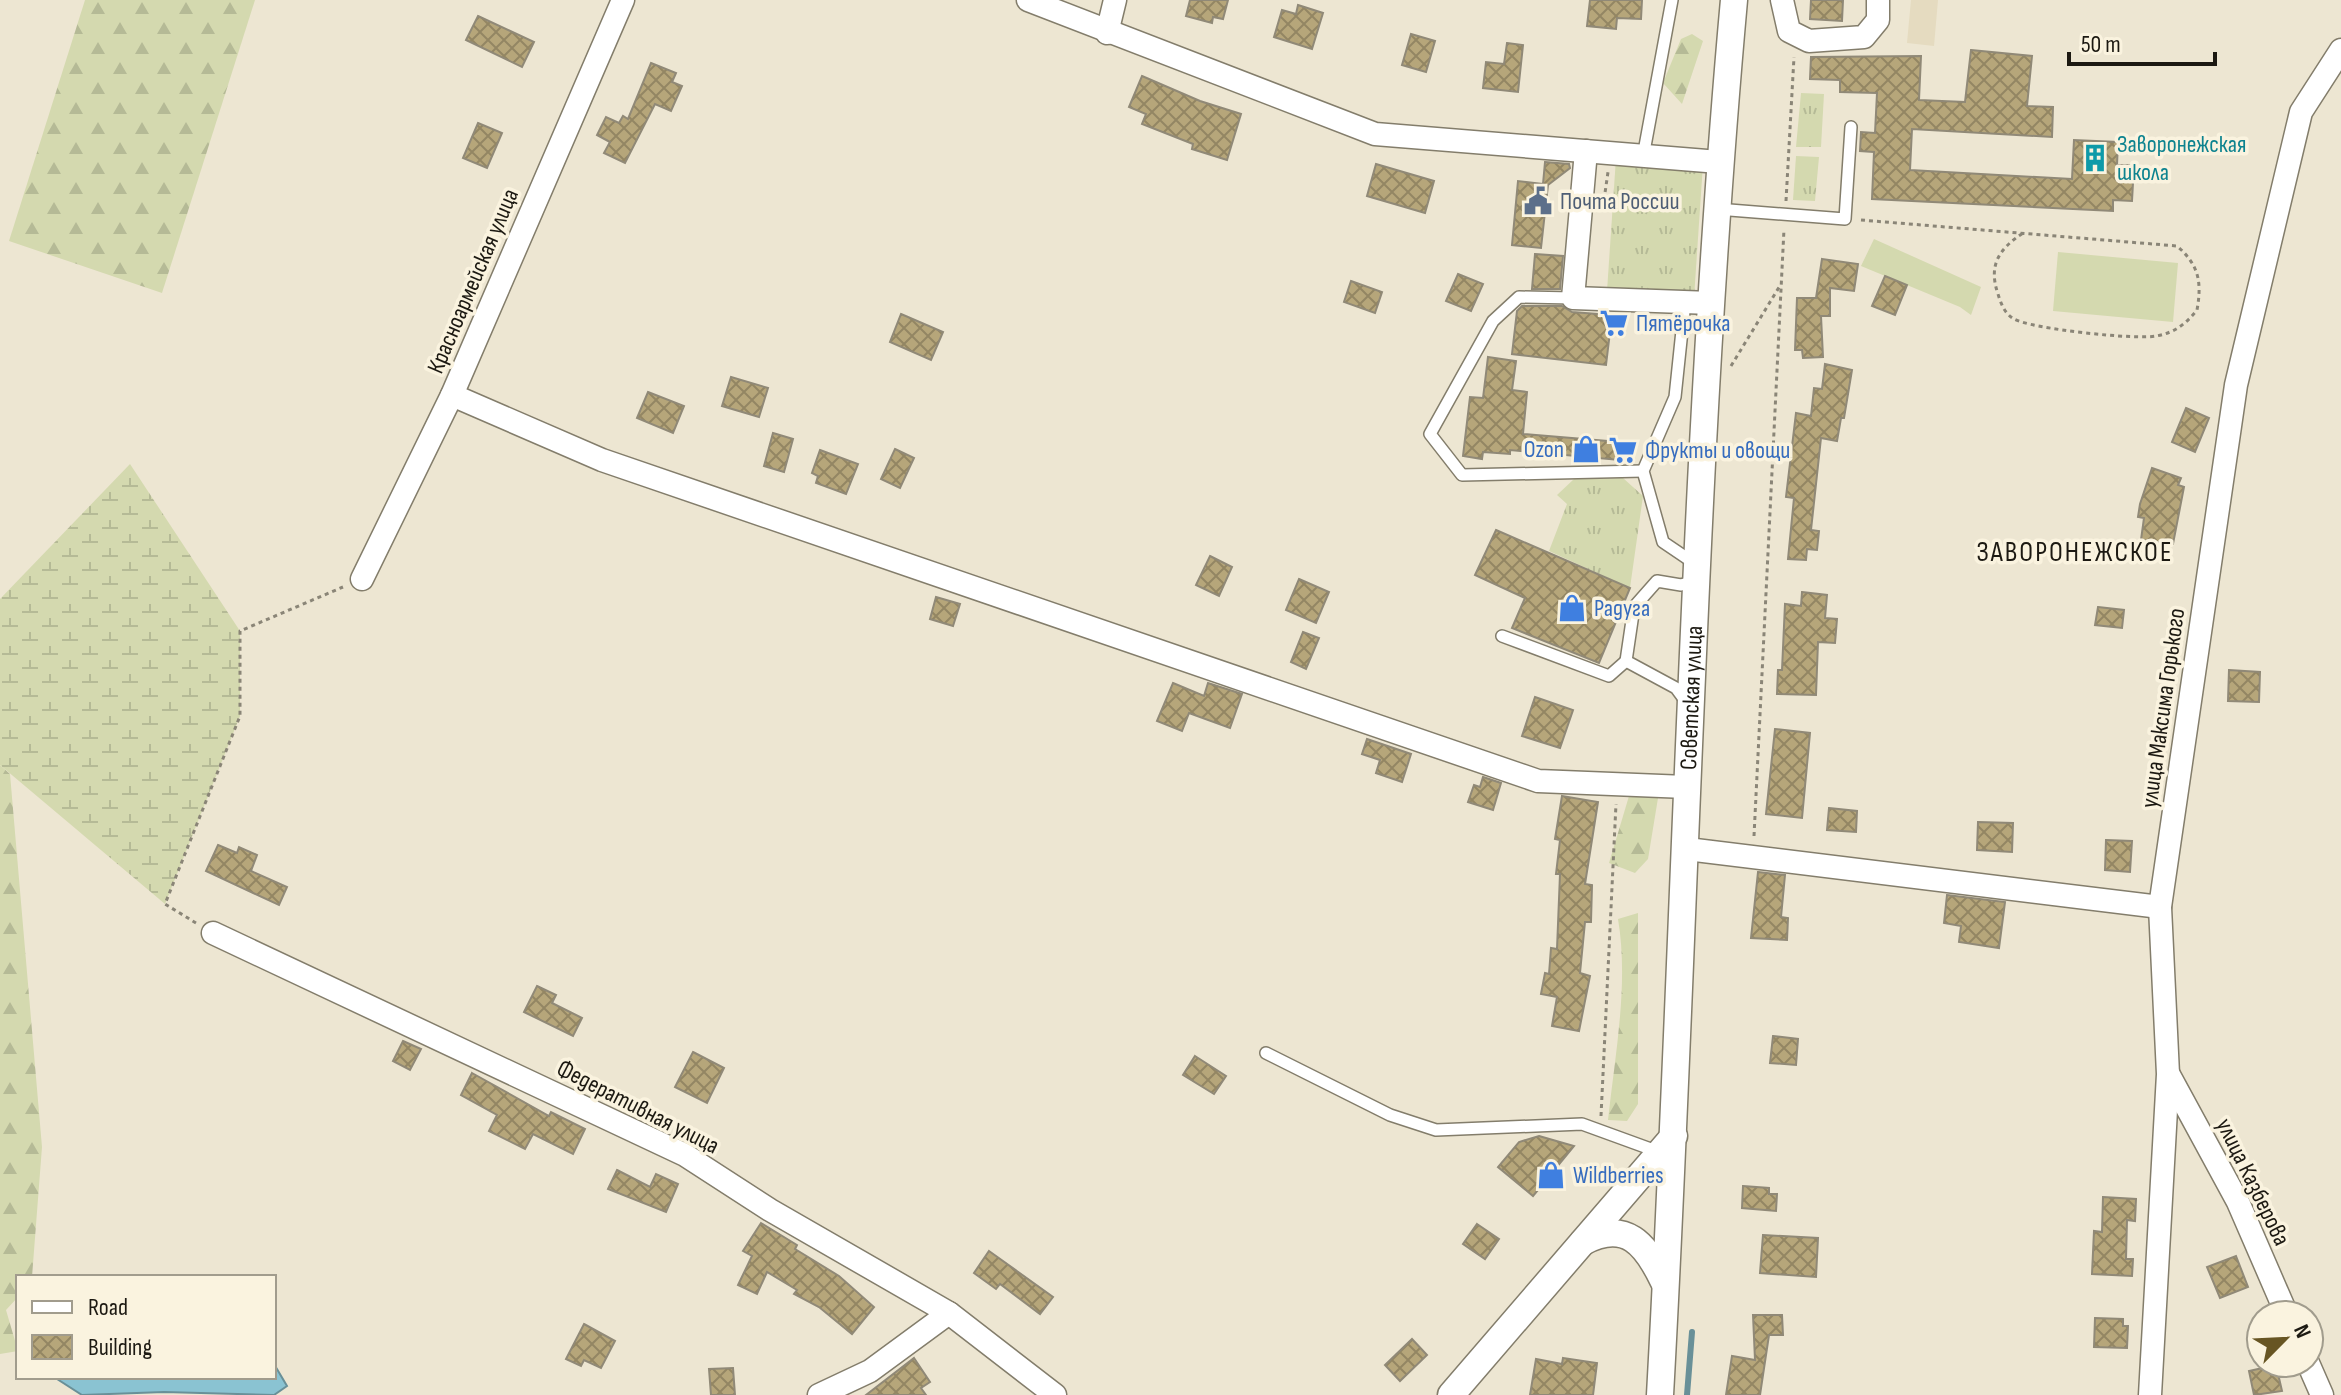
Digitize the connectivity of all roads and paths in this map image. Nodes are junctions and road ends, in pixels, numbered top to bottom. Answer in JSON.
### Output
{"nodes":[{"id":1,"x":623,"y":0,"type":"edge"},
{"id":2,"x":1028,"y":0,"type":"edge"},
{"id":3,"x":1115,"y":0,"type":"edge"},
{"id":4,"x":1672,"y":0,"type":"edge"},
{"id":5,"x":1734,"y":0,"type":"edge"},
{"id":6,"x":1782,"y":0,"type":"edge"},
{"id":7,"x":1878,"y":0,"type":"edge"},
{"id":8,"x":1107,"y":33,"type":"junction"},
{"id":9,"x":1795,"y":35,"type":"junction"},
{"id":10,"x":2341,"y":50,"type":"edge"},
{"id":11,"x":1851,"y":127,"type":"dead end"},
{"id":12,"x":1586,"y":151,"type":"junction"},
{"id":13,"x":1643,"y":157,"type":"junction"},
{"id":14,"x":1719,"y":162,"type":"junction"},
{"id":15,"x":1717,"y":209,"type":"junction"},
{"id":16,"x":1785,"y":214,"type":"junction"},
{"id":17,"x":1845,"y":219,"type":"junction"},
{"id":18,"x":2023,"y":233,"type":"junction"},
{"id":19,"x":1782,"y":283,"type":"junction"},
{"id":20,"x":1573,"y":298,"type":"junction"},
{"id":21,"x":1685,"y":302,"type":"junction"},
{"id":22,"x":1711,"y":303,"type":"junction"},
{"id":23,"x":1727,"y":373,"type":"dead end"},
{"id":24,"x":452,"y":395,"type":"junction"},
{"id":25,"x":1643,"y":471,"type":"junction"},
{"id":26,"x":1696,"y":573,"type":"junction"},
{"id":27,"x":362,"y":579,"type":"joint"},
{"id":28,"x":1502,"y":636,"type":"dead end"},
{"id":29,"x":1626,"y":661,"type":"junction"},
{"id":30,"x":1690,"y":707,"type":"junction"},
{"id":31,"x":1616,"y":784,"type":"junction"},
{"id":32,"x":1686,"y":787,"type":"junction"},
{"id":33,"x":1687,"y":849,"type":"junction"},
{"id":34,"x":1755,"y":856,"type":"junction"},
{"id":35,"x":2160,"y":907,"type":"junction"},
{"id":36,"x":213,"y":933,"type":"joint"},
{"id":37,"x":1266,"y":1053,"type":"dead end"},
{"id":38,"x":2168,"y":1074,"type":"junction"},
{"id":39,"x":1600,"y":1131,"type":"junction"},
{"id":40,"x":1667,"y":1144,"type":"junction"},
{"id":41,"x":1583,"y":1242,"type":"junction"},
{"id":42,"x":1666,"y":1287,"type":"junction"},
{"id":43,"x":2280,"y":1299,"type":"edge"},
{"id":44,"x":949,"y":1313,"type":"junction"},
{"id":45,"x":819,"y":1395,"type":"edge"},
{"id":46,"x":1055,"y":1395,"type":"edge"},
{"id":47,"x":1451,"y":1395,"type":"edge"},
{"id":48,"x":1660,"y":1395,"type":"edge"},
{"id":49,"x":2150,"y":1395,"type":"edge"}],
"edges":[{"from":1,"to":24,"type":"street","name":"Красноармейская улица"},
{"from":2,"to":8,"type":"street"},
{"from":3,"to":8,"type":"street"},
{"from":4,"to":13,"type":"lane"},
{"from":5,"to":14,"type":"street","name":"Советская улица"},
{"from":6,"to":9,"type":"street"},
{"from":7,"to":9,"type":"street"},
{"from":8,"to":12,"type":"street"},
{"from":9,"to":16,"type":"path"},
{"from":10,"to":35,"type":"street","name":"улица Максима Горького"},
{"from":11,"to":17,"type":"lane"},
{"from":12,"to":13,"type":"street"},
{"from":12,"to":20,"type":"street"},
{"from":13,"to":14,"type":"street"},
{"from":14,"to":15,"type":"street","name":"Советская улица"},
{"from":15,"to":16,"type":"lane"},
{"from":15,"to":22,"type":"street","name":"Советская улица"},
{"from":16,"to":17,"type":"lane"},
{"from":16,"to":19,"type":"path"},
{"from":17,"to":18,"type":"path"},
{"from":18,"to":18,"type":"path"},
{"from":19,"to":23,"type":"path"},
{"from":19,"to":34,"type":"path"},
{"from":20,"to":21,"type":"street"},
{"from":20,"to":25,"type":"lane"},
{"from":21,"to":22,"type":"street"},
{"from":21,"to":25,"type":"lane"},
{"from":22,"to":26,"type":"street","name":"Советская улица"},
{"from":24,"to":27,"type":"street","name":"Красноармейская улица"},
{"from":24,"to":31,"type":"street"},
{"from":25,"to":26,"type":"lane"},
{"from":26,"to":29,"type":"lane"},
{"from":26,"to":30,"type":"street","name":"Советская улица"},
{"from":27,"to":36,"type":"path"},
{"from":28,"to":29,"type":"lane"},
{"from":29,"to":30,"type":"lane"},
{"from":30,"to":32,"type":"street","name":"Советская улица"},
{"from":31,"to":32,"type":"street"},
{"from":31,"to":39,"type":"path"},
{"from":32,"to":33,"type":"street","name":"Советская улица"},
{"from":33,"to":34,"type":"street"},
{"from":33,"to":40,"type":"street","name":"Советская улица"},
{"from":34,"to":35,"type":"street"},
{"from":35,"to":38,"type":"street","name":"улица Максима Горького"},
{"from":36,"to":44,"type":"street","name":"Федеративная улица"},
{"from":37,"to":39,"type":"lane"},
{"from":38,"to":43,"type":"street","name":"улица Казберова"},
{"from":38,"to":49,"type":"street","name":"улица Максима Горького"},
{"from":39,"to":40,"type":"lane"},
{"from":40,"to":41,"type":"street"},
{"from":40,"to":42,"type":"street","name":"Советская улица"},
{"from":41,"to":42,"type":"street"},
{"from":41,"to":47,"type":"street"},
{"from":42,"to":48,"type":"street","name":"Советская улица"},
{"from":44,"to":45,"type":"street"},
{"from":44,"to":46,"type":"street","name":"Федеративная улица"}]}
